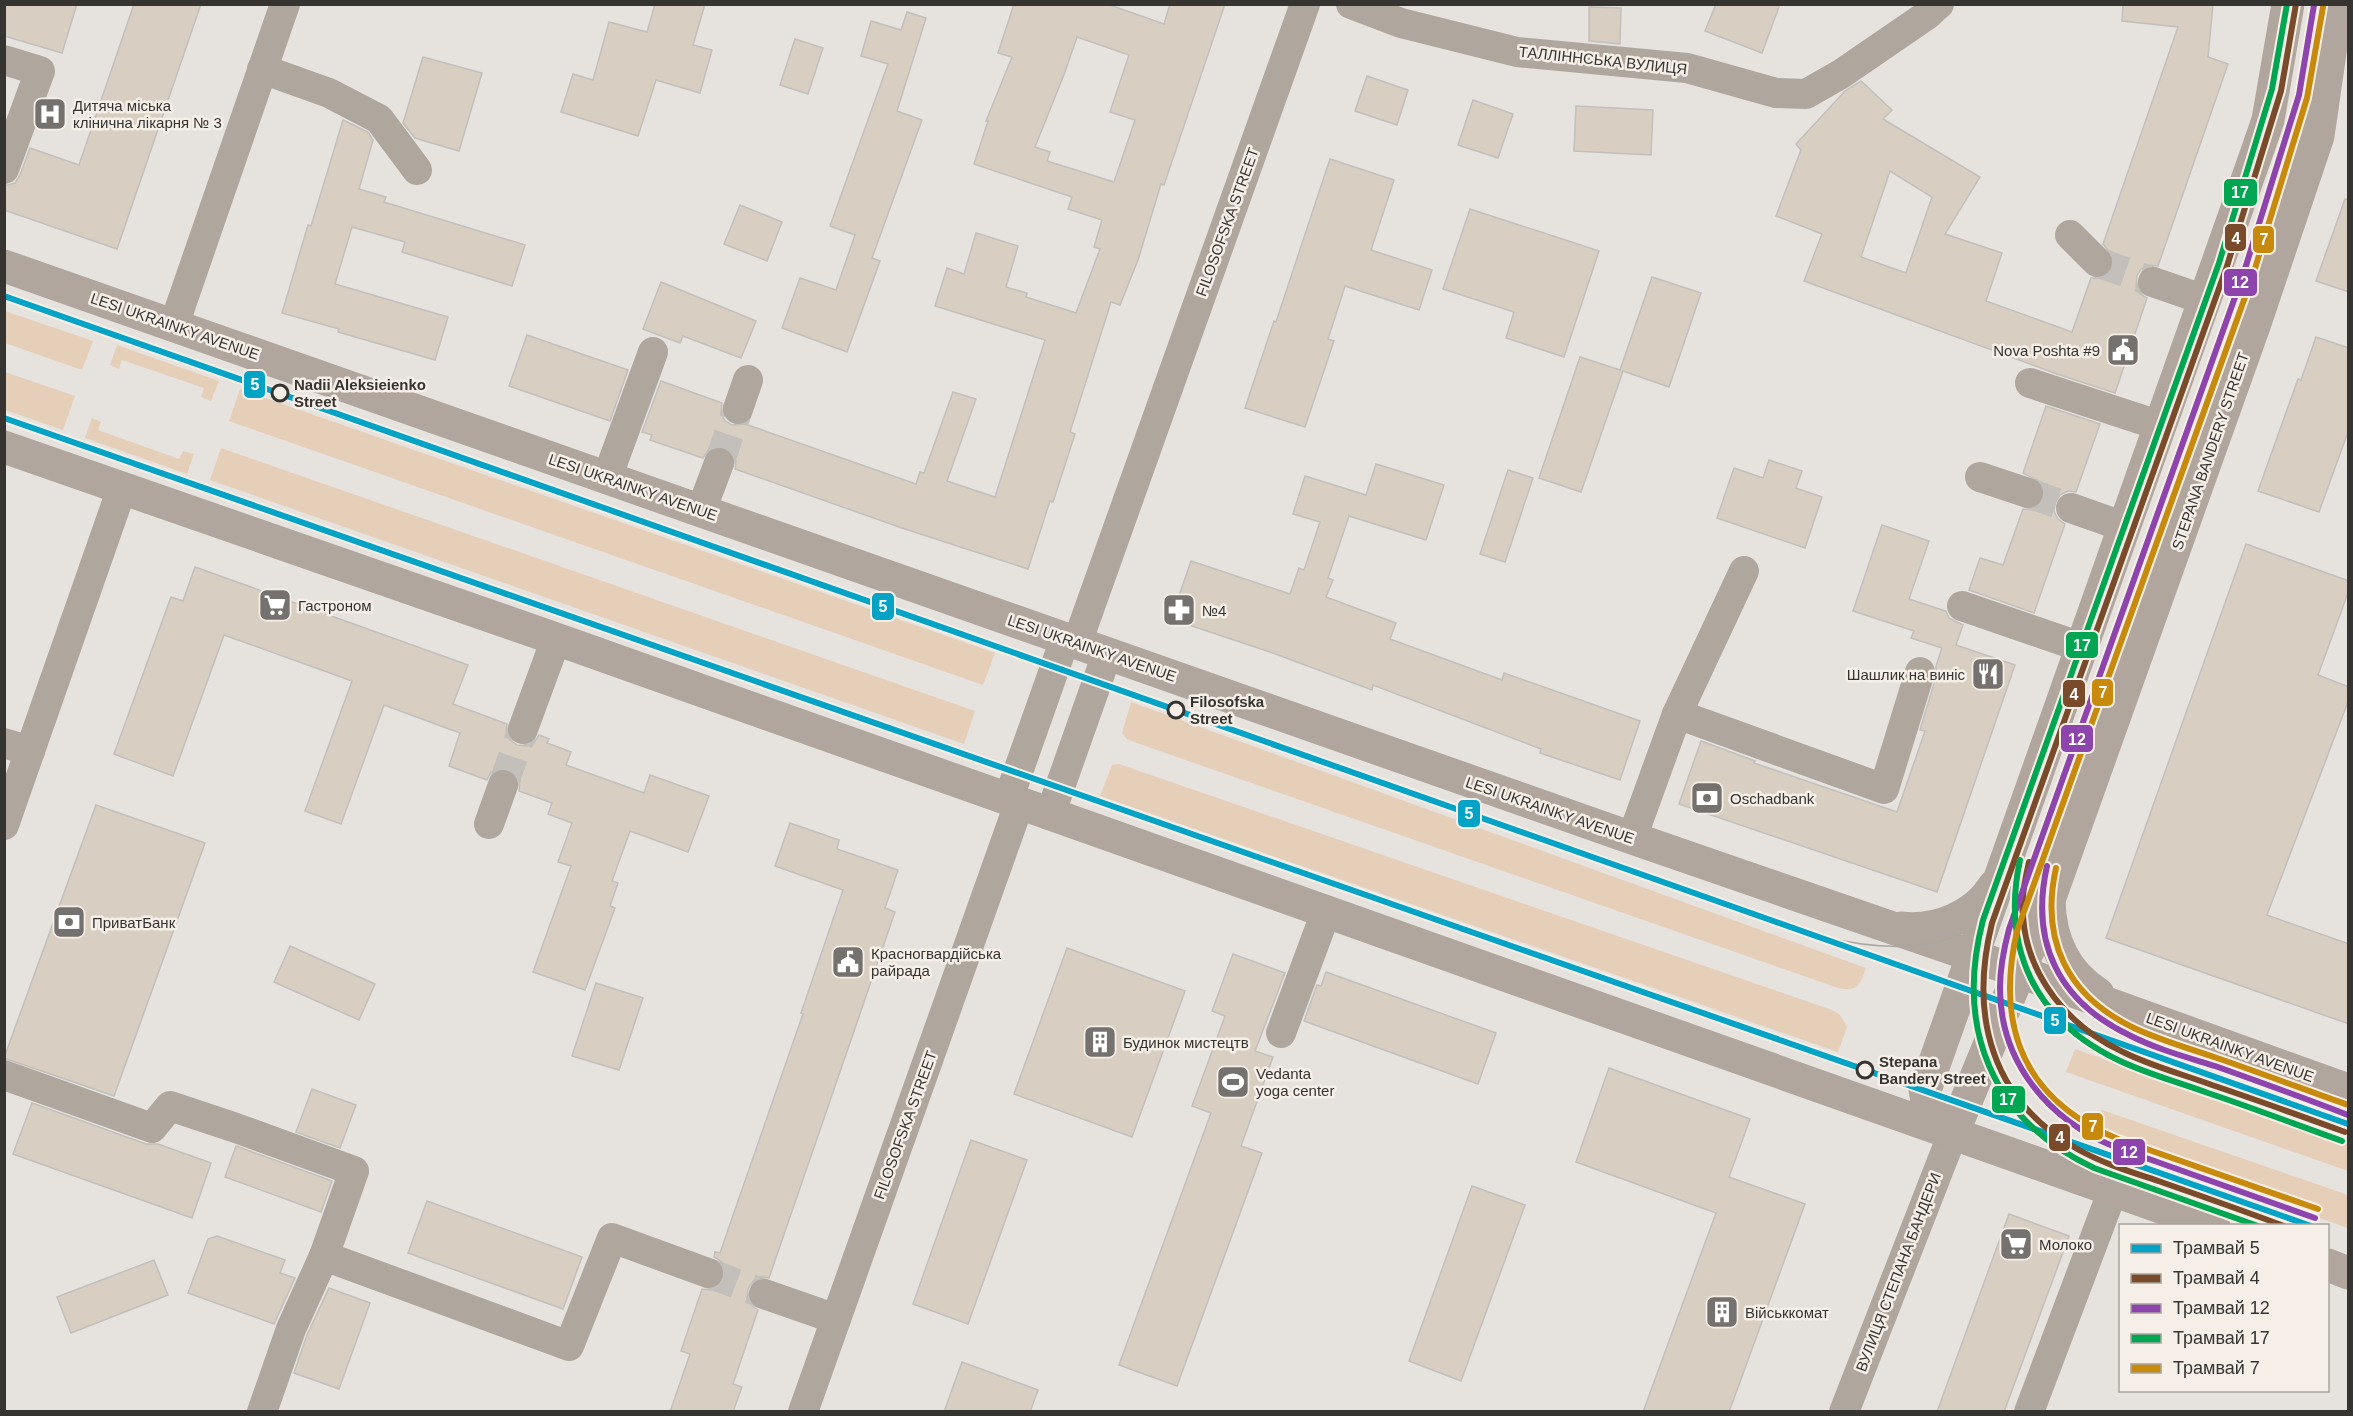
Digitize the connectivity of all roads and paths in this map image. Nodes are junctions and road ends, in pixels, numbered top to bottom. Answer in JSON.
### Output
{"nodes":[{"id":1,"x":285,"y":4,"type":"edge"},
{"id":2,"x":1305,"y":4,"type":"edge"},
{"id":3,"x":1351,"y":4,"type":"edge"},
{"id":4,"x":1939,"y":4,"type":"edge"},
{"id":5,"x":2288,"y":4,"type":"edge"},
{"id":6,"x":2337,"y":4,"type":"edge"},
{"id":7,"x":4,"y":60,"type":"edge"},
{"id":8,"x":262,"y":69,"type":"junction"},
{"id":9,"x":4,"y":169,"type":"edge"},
{"id":10,"x":417,"y":170,"type":"dead end"},
{"id":11,"x":2070,"y":235,"type":"dead end"},
{"id":12,"x":2097,"y":262,"type":"tunnel mouth"},
{"id":13,"x":4,"y":266,"type":"edge"},
{"id":14,"x":2153,"y":282,"type":"tunnel mouth"},
{"id":15,"x":2205,"y":300,"type":"junction"},
{"id":16,"x":174,"y":325,"type":"junction"},
{"id":17,"x":653,"y":352,"type":"dead end"},
{"id":18,"x":748,"y":380,"type":"dead end"},
{"id":19,"x":2030,"y":383,"type":"dead end"},
{"id":20,"x":738,"y":409,"type":"tunnel mouth"},
{"id":21,"x":2161,"y":426,"type":"junction"},
{"id":22,"x":4,"y":447,"type":"edge"},
{"id":23,"x":719,"y":463,"type":"tunnel mouth"},
{"id":24,"x":1980,"y":477,"type":"dead end"},
{"id":25,"x":607,"y":478,"type":"junction"},
{"id":26,"x":122,"y":488,"type":"junction"},
{"id":27,"x":2028,"y":493,"type":"tunnel mouth"},
{"id":28,"x":2071,"y":508,"type":"tunnel mouth"},
{"id":29,"x":701,"y":511,"type":"junction"},
{"id":30,"x":2125,"y":527,"type":"junction"},
{"id":31,"x":1744,"y":571,"type":"dead end"},
{"id":32,"x":1962,"y":606,"type":"dead end"},
{"id":33,"x":556,"y":639,"type":"junction"},
{"id":34,"x":1071,"y":641,"type":"junction"},
{"id":35,"x":2081,"y":647,"type":"junction"},
{"id":36,"x":1107,"y":654,"type":"junction"},
{"id":37,"x":1920,"y":672,"type":"dead end"},
{"id":38,"x":1677,"y":714,"type":"junction"},
{"id":39,"x":523,"y":729,"type":"tunnel mouth"},
{"id":40,"x":17,"y":747,"type":"edge"},
{"id":41,"x":503,"y":785,"type":"tunnel mouth"},
{"id":42,"x":1014,"y":802,"type":"junction"},
{"id":43,"x":1050,"y":815,"type":"junction"},
{"id":44,"x":489,"y":824,"type":"dead end"},
{"id":45,"x":4,"y":825,"type":"edge"},
{"id":46,"x":1632,"y":838,"type":"junction"},
{"id":47,"x":1998,"y":880,"type":"junction"},
{"id":48,"x":2049,"y":900,"type":"junction"},
{"id":49,"x":1326,"y":912,"type":"junction"},
{"id":50,"x":1889,"y":927,"type":"junction"},
{"id":51,"x":1972,"y":955,"type":"junction"},
{"id":52,"x":2020,"y":972,"type":"junction"},
{"id":53,"x":2128,"y":1011,"type":"junction"},
{"id":54,"x":1281,"y":1033,"type":"dead end"},
{"id":55,"x":4,"y":1075,"type":"edge"},
{"id":56,"x":2349,"y":1090,"type":"edge"},
{"id":57,"x":1953,"y":1133,"type":"junction"},
{"id":58,"x":2113,"y":1190,"type":"junction"},
{"id":59,"x":2208,"y":1224,"type":"edge"},
{"id":60,"x":324,"y":1256,"type":"junction"},
{"id":61,"x":2329,"y":1265,"type":"edge"},
{"id":62,"x":708,"y":1273,"type":"tunnel mouth"},
{"id":63,"x":2349,"y":1273,"type":"edge"},
{"id":64,"x":764,"y":1294,"type":"tunnel mouth"},
{"id":65,"x":836,"y":1319,"type":"junction"},
{"id":66,"x":262,"y":1412,"type":"edge"},
{"id":67,"x":803,"y":1412,"type":"edge"},
{"id":68,"x":1844,"y":1412,"type":"edge"},
{"id":69,"x":2029,"y":1412,"type":"edge"}],
"edges":[{"from":1,"to":8,"type":"street"},
{"from":2,"to":34,"type":"street","name":"FILOSOFSKA STREET"},
{"from":3,"to":4,"type":"street","name":"ТАЛЛІННСЬКА ВУЛИЦЯ"},
{"from":5,"to":15,"type":"main road"},
{"from":6,"to":48,"type":"main road","name":"ВУЛИЦЯ СТЕПАНА БАНДЕРИ"},
{"from":7,"to":9,"type":"street"},
{"from":8,"to":10,"type":"street"},
{"from":8,"to":16,"type":"street"},
{"from":11,"to":12,"type":"street"},
{"from":13,"to":16,"type":"main road","name":"LESI UKRAINKY AVENUE"},
{"from":14,"to":15,"type":"street"},
{"from":15,"to":21,"type":"main road"},
{"from":16,"to":25,"type":"main road","name":"LESI UKRAINKY AVENUE"},
{"from":17,"to":25,"type":"street"},
{"from":18,"to":20,"type":"street"},
{"from":19,"to":21,"type":"street"},
{"from":21,"to":30,"type":"main road"},
{"from":22,"to":26,"type":"main road"},
{"from":23,"to":29,"type":"street"},
{"from":24,"to":27,"type":"street"},
{"from":25,"to":29,"type":"main road","name":"LESI UKRAINKY AVENUE"},
{"from":26,"to":33,"type":"main road"},
{"from":26,"to":40,"type":"street"},
{"from":28,"to":30,"type":"street"},
{"from":29,"to":34,"type":"main road","name":"LESI UKRAINKY AVENUE"},
{"from":30,"to":35,"type":"main road"},
{"from":31,"to":38,"type":"street"},
{"from":32,"to":35,"type":"street"},
{"from":33,"to":39,"type":"street"},
{"from":33,"to":42,"type":"main road"},
{"from":34,"to":36,"type":"main road","name":"LESI UKRAINKY AVENUE"},
{"from":34,"to":42,"type":"street","name":"FILOSOFSKA STREET"},
{"from":35,"to":47,"type":"main road"},
{"from":36,"to":43,"type":"street"},
{"from":36,"to":46,"type":"main road","name":"LESI UKRAINKY AVENUE"},
{"from":37,"to":38,"type":"street"},
{"from":38,"to":46,"type":"street"},
{"from":40,"to":45,"type":"street"},
{"from":41,"to":44,"type":"street"},
{"from":42,"to":43,"type":"main road"},
{"from":42,"to":65,"type":"street","name":"FILOSOFSKA STREET"},
{"from":43,"to":49,"type":"main road"},
{"from":46,"to":50,"type":"main road","name":"LESI UKRAINKY AVENUE"},
{"from":47,"to":50,"type":"main road"},
{"from":47,"to":51,"type":"main road"},
{"from":48,"to":52,"type":"main road","name":"ВУЛИЦЯ СТЕПАНА БАНДЕРИ"},
{"from":48,"to":53,"type":"main road"},
{"from":49,"to":54,"type":"street"},
{"from":49,"to":57,"type":"main road"},
{"from":50,"to":51,"type":"main road","name":"LESI UKRAINKY AVENUE"},
{"from":51,"to":52,"type":"main road","name":"LESI UKRAINKY AVENUE"},
{"from":51,"to":57,"type":"main road"},
{"from":52,"to":53,"type":"main road","name":"LESI UKRAINKY AVENUE"},
{"from":52,"to":57,"type":"main road","name":"ВУЛИЦЯ СТЕПАНА БАНДЕРИ"},
{"from":53,"to":56,"type":"main road","name":"LESI UKRAINKY AVENUE"},
{"from":55,"to":60,"type":"street"},
{"from":57,"to":58,"type":"main road"},
{"from":57,"to":68,"type":"street","name":"ВУЛИЦЯ СТЕПАНА БАНДЕРИ"},
{"from":58,"to":59,"type":"main road"},
{"from":58,"to":69,"type":"street"},
{"from":60,"to":62,"type":"street"},
{"from":60,"to":66,"type":"street"},
{"from":61,"to":63,"type":"main road"},
{"from":64,"to":65,"type":"street"},
{"from":65,"to":67,"type":"street","name":"FILOSOFSKA STREET"}]}
